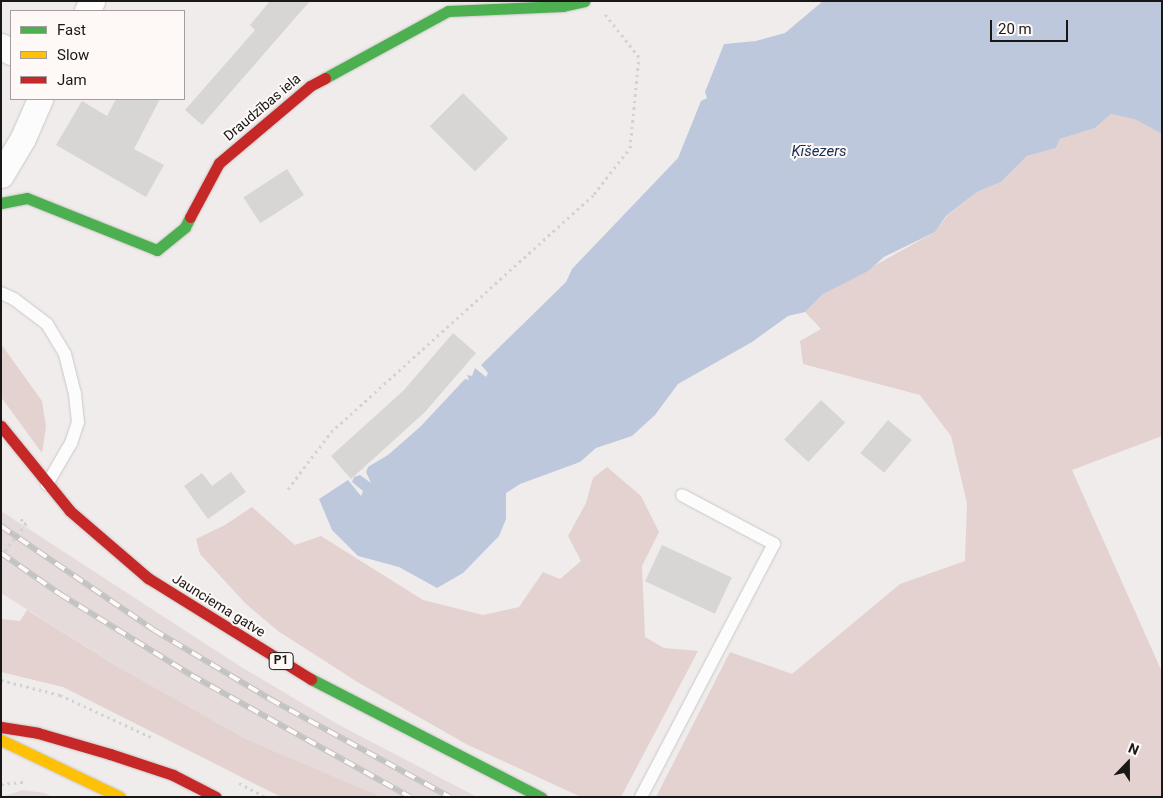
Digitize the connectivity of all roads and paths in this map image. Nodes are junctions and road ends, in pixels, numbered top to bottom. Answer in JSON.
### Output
{"nodes":[{"id":1,"x":584,"y":1,"type":"edge"},
{"id":2,"x":601,"y":8,"type":"dead end"},
{"id":3,"x":40,"y":100,"type":"edge"},
{"id":4,"x":1,"y":175,"type":"edge"},
{"id":5,"x":1,"y":203,"type":"edge"},
{"id":6,"x":1,"y":293,"type":"edge"},
{"id":7,"x":1,"y":426,"type":"edge"},
{"id":8,"x":47,"y":485,"type":"junction"},
{"id":9,"x":288,"y":489,"type":"dead end"},
{"id":10,"x":682,"y":495,"type":"dead end"},
{"id":11,"x":23,"y":518,"type":"dead end"},
{"id":12,"x":1,"y":556,"type":"edge"},
{"id":13,"x":1,"y":728,"type":"edge"},
{"id":14,"x":1,"y":740,"type":"edge"},
{"id":15,"x":33,"y":781,"type":"dead end"},
{"id":16,"x":1,"y":784,"type":"edge"},
{"id":17,"x":120,"y":797,"type":"edge"},
{"id":18,"x":216,"y":797,"type":"edge"},
{"id":19,"x":541,"y":797,"type":"edge"},
{"id":20,"x":641,"y":797,"type":"edge"}],
"edges":[{"from":1,"to":5,"type":"main road","name":"Draudzības iela"},
{"from":2,"to":9,"type":"path"},
{"from":3,"to":4,"type":"street"},
{"from":6,"to":8,"type":"lane"},
{"from":7,"to":8,"type":"main road","name":"Jaunciema gatve","number":"P1"},
{"from":8,"to":19,"type":"main road","name":"Jaunciema gatve","number":"P1"},
{"from":10,"to":20,"type":"lane"},
{"from":11,"to":12,"type":"path"},
{"from":13,"to":18,"type":"main road"},
{"from":14,"to":17,"type":"main road"},
{"from":15,"to":16,"type":"path"}]}
